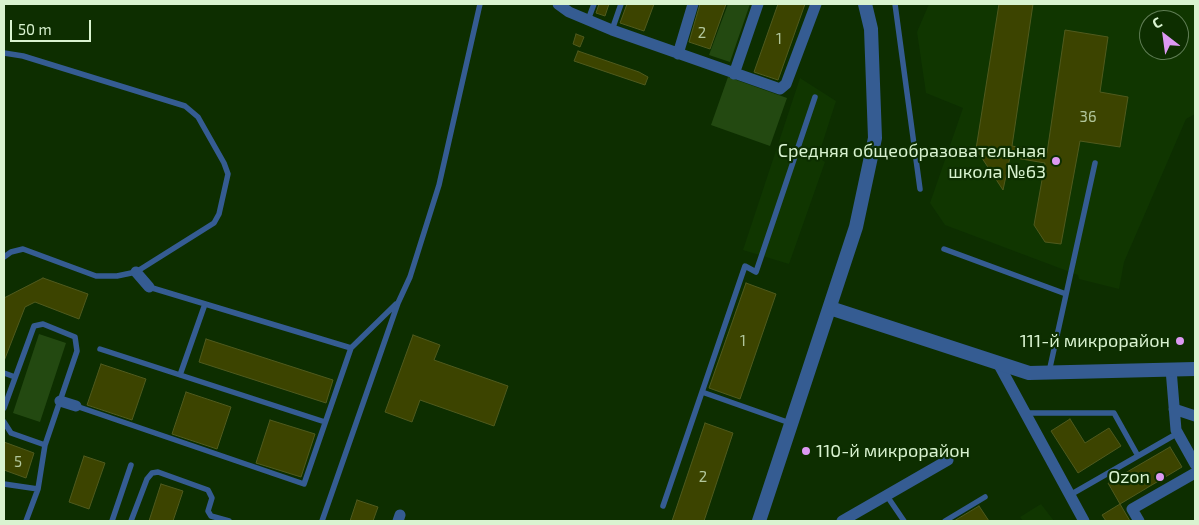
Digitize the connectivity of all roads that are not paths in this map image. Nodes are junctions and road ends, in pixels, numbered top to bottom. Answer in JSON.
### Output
{"nodes":[{"id":1,"x":480,"y":4,"type":"edge"},
{"id":2,"x":558,"y":4,"type":"edge"},
{"id":3,"x":594,"y":4,"type":"edge"},
{"id":4,"x":622,"y":4,"type":"edge"},
{"id":5,"x":694,"y":4,"type":"edge"},
{"id":6,"x":758,"y":4,"type":"edge"},
{"id":7,"x":816,"y":4,"type":"edge"},
{"id":8,"x":865,"y":4,"type":"edge"},
{"id":9,"x":895,"y":4,"type":"edge"},
{"id":10,"x":588,"y":20,"type":"junction"},
{"id":11,"x":612,"y":30,"type":"junction"},
{"id":12,"x":4,"y":53,"type":"edge"},
{"id":13,"x":678,"y":54,"type":"junction"},
{"id":14,"x":734,"y":74,"type":"junction"},
{"id":15,"x":815,"y":97,"type":"dead end"},
{"id":16,"x":1095,"y":164,"type":"dead end"},
{"id":17,"x":920,"y":190,"type":"dead end"},
{"id":18,"x":944,"y":249,"type":"dead end"},
{"id":19,"x":4,"y":257,"type":"edge"},
{"id":20,"x":136,"y":272,"type":"junction"},
{"id":21,"x":149,"y":287,"type":"joint"},
{"id":22,"x":1066,"y":294,"type":"junction"},
{"id":23,"x":398,"y":303,"type":"junction"},
{"id":24,"x":205,"y":304,"type":"junction"},
{"id":25,"x":830,"y":308,"type":"junction"},
{"id":26,"x":351,"y":348,"type":"junction"},
{"id":27,"x":100,"y":349,"type":"dead end"},
{"id":28,"x":998,"y":363,"type":"junction"},
{"id":29,"x":1171,"y":369,"type":"junction"},
{"id":30,"x":1195,"y":369,"type":"edge"},
{"id":31,"x":1049,"y":372,"type":"junction"},
{"id":32,"x":4,"y":373,"type":"edge"},
{"id":33,"x":180,"y":375,"type":"junction"},
{"id":34,"x":14,"y":377,"type":"junction"},
{"id":35,"x":702,"y":392,"type":"junction"},
{"id":36,"x":60,"y":401,"type":"junction"},
{"id":37,"x":76,"y":406,"type":"joint"},
{"id":38,"x":4,"y":408,"type":"edge"},
{"id":39,"x":1174,"y":409,"type":"junction"},
{"id":40,"x":1025,"y":413,"type":"junction"},
{"id":41,"x":1195,"y":416,"type":"edge"},
{"id":42,"x":4,"y":422,"type":"edge"},
{"id":43,"x":325,"y":422,"type":"junction"},
{"id":44,"x":792,"y":424,"type":"junction"},
{"id":45,"x":1178,"y":433,"type":"junction"},
{"id":46,"x":45,"y":445,"type":"junction"},
{"id":47,"x":1138,"y":456,"type":"junction"},
{"id":48,"x":948,"y":460,"type":"dead end"},
{"id":49,"x":1195,"y":464,"type":"edge"},
{"id":50,"x":131,"y":465,"type":"dead end"},
{"id":51,"x":1195,"y":473,"type":"edge"},
{"id":52,"x":4,"y":484,"type":"edge"},
{"id":53,"x":38,"y":489,"type":"junction"},
{"id":54,"x":1070,"y":495,"type":"junction"},
{"id":55,"x":887,"y":496,"type":"junction"},
{"id":56,"x":985,"y":497,"type":"dead end"},
{"id":57,"x":664,"y":506,"type":"dead end"},
{"id":58,"x":26,"y":521,"type":"edge"},
{"id":59,"x":112,"y":521,"type":"edge"},
{"id":60,"x":132,"y":521,"type":"edge"},
{"id":61,"x":229,"y":521,"type":"edge"},
{"id":62,"x":322,"y":521,"type":"edge"},
{"id":63,"x":759,"y":521,"type":"edge"},
{"id":64,"x":842,"y":521,"type":"edge"},
{"id":65,"x":904,"y":521,"type":"edge"},
{"id":66,"x":945,"y":521,"type":"edge"},
{"id":67,"x":1084,"y":521,"type":"edge"},
{"id":68,"x":1139,"y":521,"type":"edge"}],
"edges":[{"from":1,"to":23,"type":"lane"},
{"from":2,"to":10,"type":"street"},
{"from":3,"to":10,"type":"lane"},
{"from":4,"to":11,"type":"lane"},
{"from":5,"to":13,"type":"street"},
{"from":6,"to":14,"type":"street"},
{"from":7,"to":14,"type":"street"},
{"from":8,"to":25,"type":"street"},
{"from":9,"to":17,"type":"lane"},
{"from":10,"to":11,"type":"street"},
{"from":11,"to":13,"type":"street"},
{"from":12,"to":20,"type":"lane"},
{"from":13,"to":14,"type":"street"},
{"from":15,"to":35,"type":"lane"},
{"from":16,"to":22,"type":"lane"},
{"from":18,"to":22,"type":"lane"},
{"from":19,"to":20,"type":"lane"},
{"from":20,"to":21,"type":"street"},
{"from":21,"to":24,"type":"lane"},
{"from":22,"to":31,"type":"lane"},
{"from":23,"to":26,"type":"lane"},
{"from":23,"to":62,"type":"lane"},
{"from":24,"to":26,"type":"lane"},
{"from":24,"to":33,"type":"lane"},
{"from":25,"to":28,"type":"street"},
{"from":25,"to":44,"type":"street"},
{"from":26,"to":43,"type":"lane"},
{"from":27,"to":33,"type":"lane"},
{"from":28,"to":31,"type":"street"},
{"from":28,"to":40,"type":"street"},
{"from":29,"to":30,"type":"street"},
{"from":29,"to":31,"type":"street"},
{"from":29,"to":39,"type":"street"},
{"from":32,"to":34,"type":"lane"},
{"from":33,"to":43,"type":"lane"},
{"from":34,"to":36,"type":"lane"},
{"from":34,"to":38,"type":"lane"},
{"from":35,"to":44,"type":"lane"},
{"from":35,"to":57,"type":"lane"},
{"from":36,"to":37,"type":"street"},
{"from":36,"to":46,"type":"lane"},
{"from":37,"to":43,"type":"lane"},
{"from":39,"to":41,"type":"street"},
{"from":39,"to":45,"type":"street"},
{"from":40,"to":47,"type":"lane"},
{"from":40,"to":54,"type":"street"},
{"from":42,"to":46,"type":"lane"},
{"from":44,"to":63,"type":"street"},
{"from":45,"to":47,"type":"lane"},
{"from":45,"to":49,"type":"street"},
{"from":46,"to":53,"type":"lane"},
{"from":47,"to":54,"type":"lane"},
{"from":48,"to":55,"type":"street"},
{"from":50,"to":59,"type":"lane"},
{"from":51,"to":68,"type":"street"},
{"from":52,"to":53,"type":"lane"},
{"from":53,"to":58,"type":"lane"},
{"from":54,"to":67,"type":"street"},
{"from":55,"to":64,"type":"street"},
{"from":55,"to":65,"type":"lane"},
{"from":56,"to":66,"type":"lane"},
{"from":60,"to":61,"type":"lane"}]}
